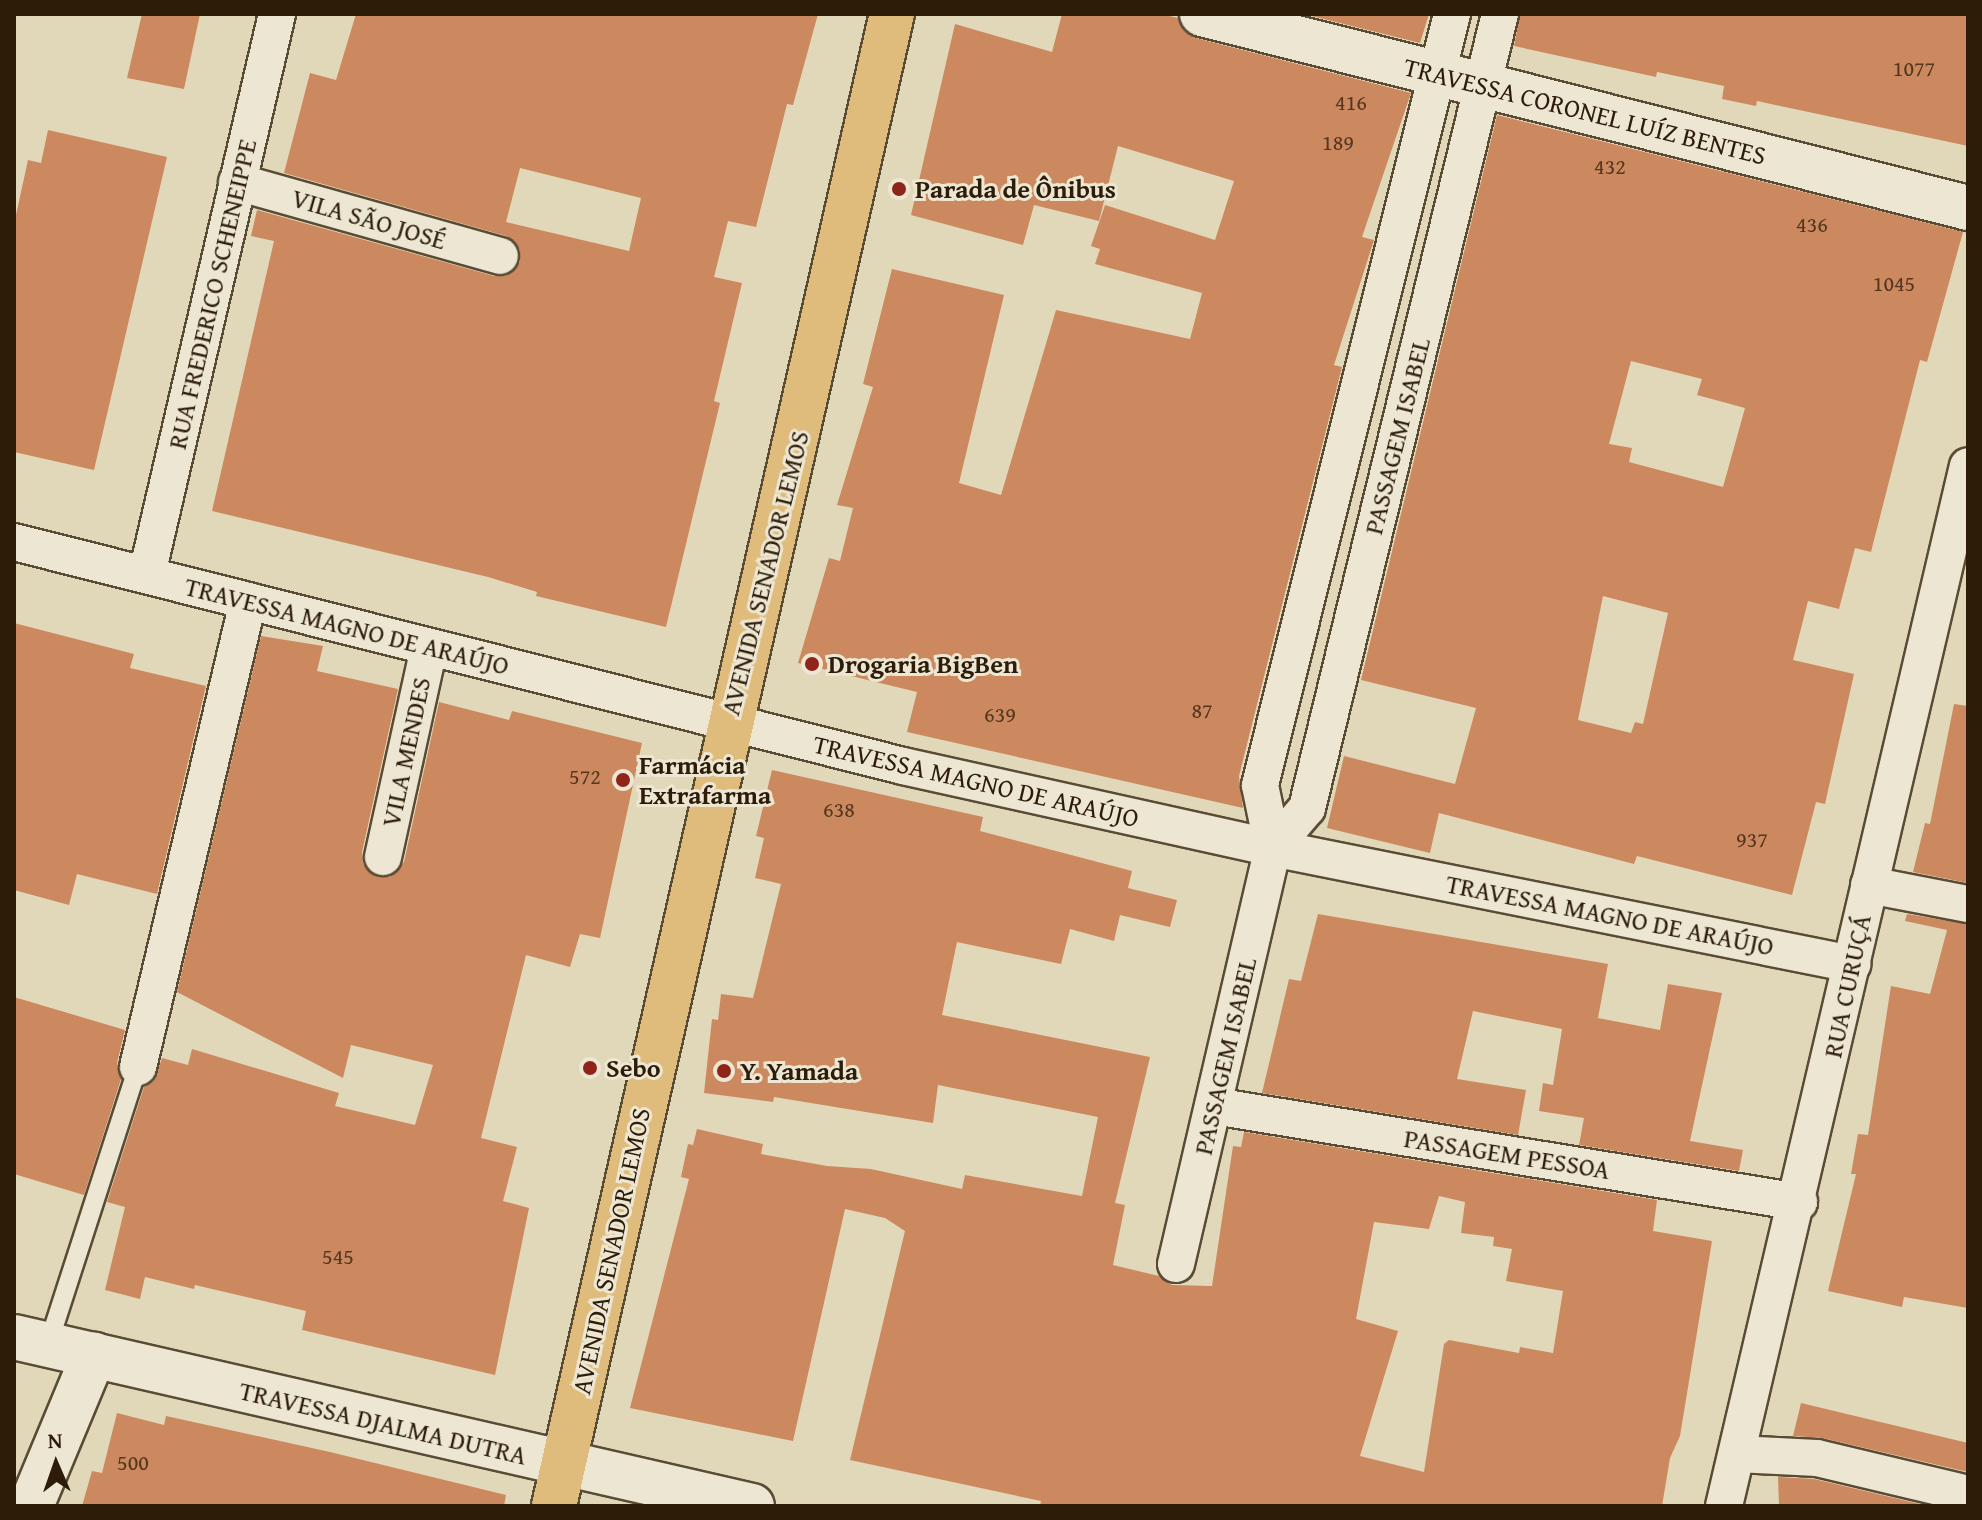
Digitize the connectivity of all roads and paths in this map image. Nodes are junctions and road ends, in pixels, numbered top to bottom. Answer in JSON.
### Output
{"nodes":[{"id":1,"x":277,"y":14,"type":"edge"},
{"id":2,"x":892,"y":14,"type":"edge"},
{"id":3,"x":1202,"y":14,"type":"edge"},
{"id":4,"x":1452,"y":14,"type":"edge"},
{"id":5,"x":1500,"y":14,"type":"edge"},
{"id":6,"x":1437,"y":73,"type":"junction"},
{"id":7,"x":1483,"y":85,"type":"junction"},
{"id":8,"x":237,"y":182,"type":"junction"},
{"id":9,"x":1968,"y":208,"type":"edge"},
{"id":10,"x":500,"y":256,"type":"dead end"},
{"id":11,"x":1968,"y":466,"type":"edge"},
{"id":12,"x":14,"y":542,"type":"edge"},
{"id":13,"x":147,"y":574,"type":"junction"},
{"id":14,"x":248,"y":601,"type":"junction"},
{"id":15,"x":429,"y":647,"type":"junction"},
{"id":16,"x":728,"y":723,"type":"junction"},
{"id":17,"x":1273,"y":848,"type":"junction"},
{"id":18,"x":383,"y":857,"type":"dead end"},
{"id":19,"x":1869,"y":885,"type":"junction"},
{"id":20,"x":1968,"y":904,"type":"edge"},
{"id":21,"x":1852,"y":964,"type":"junction"},
{"id":22,"x":138,"y":1067,"type":"joint"},
{"id":23,"x":1214,"y":1106,"type":"junction"},
{"id":24,"x":1799,"y":1202,"type":"junction"},
{"id":25,"x":1176,"y":1264,"type":"dead end"},
{"id":26,"x":31,"y":1341,"type":"edge"},
{"id":27,"x":94,"y":1355,"type":"junction"},
{"id":28,"x":1737,"y":1454,"type":"junction"},
{"id":29,"x":559,"y":1486,"type":"edge"},
{"id":30,"x":1968,"y":1494,"type":"edge"},
{"id":31,"x":31,"y":1506,"type":"edge"},
{"id":32,"x":752,"y":1506,"type":"edge"},
{"id":33,"x":1724,"y":1506,"type":"edge"}],
"edges":[{"from":1,"to":8,"type":"street","name":"RUA FREDERICO SCHENEIPPE"},
{"from":2,"to":16,"type":"main road","name":"AVENIDA SENADOR LEMOS"},
{"from":3,"to":6,"type":"street","name":"TRAVESSA CORONEL LUÍZ BENTES"},
{"from":4,"to":6,"type":"street","name":"PASSAGEM ISABEL"},
{"from":5,"to":7,"type":"street","name":"PASSAGEM ISABEL"},
{"from":6,"to":7,"type":"street","name":"TRAVESSA CORONEL LUÍZ BENTES"},
{"from":6,"to":17,"type":"street","name":"PASSAGEM ISABEL"},
{"from":7,"to":9,"type":"street","name":"TRAVESSA CORONEL LUÍZ BENTES"},
{"from":7,"to":17,"type":"street","name":"PASSAGEM ISABEL"},
{"from":8,"to":10,"type":"street","name":"VILA SÃO JOSÉ"},
{"from":8,"to":13,"type":"street","name":"RUA FREDERICO SCHENEIPPE"},
{"from":11,"to":19,"type":"street","name":"RUA CURUÇÁ"},
{"from":12,"to":13,"type":"street","name":"TRAVESSA MAGNO DE ARAÚJO"},
{"from":13,"to":14,"type":"street","name":"TRAVESSA MAGNO DE ARAÚJO"},
{"from":14,"to":15,"type":"street","name":"TRAVESSA MAGNO DE ARAÚJO"},
{"from":14,"to":22,"type":"street"},
{"from":15,"to":16,"type":"street","name":"TRAVESSA MAGNO DE ARAÚJO"},
{"from":15,"to":18,"type":"street","name":"VILA MENDES"},
{"from":16,"to":17,"type":"street","name":"TRAVESSA MAGNO DE ARAÚJO"},
{"from":16,"to":29,"type":"main road","name":"AVENIDA SENADOR LEMOS"},
{"from":17,"to":21,"type":"street","name":"TRAVESSA MAGNO DE ARAÚJO"},
{"from":17,"to":23,"type":"street","name":"PASSAGEM ISABEL"},
{"from":19,"to":20,"type":"street"},
{"from":19,"to":21,"type":"street","name":"RUA CURUÇÁ"},
{"from":21,"to":24,"type":"street","name":"RUA CURUÇÁ"},
{"from":22,"to":26,"type":"lane"},
{"from":23,"to":24,"type":"street","name":"PASSAGEM PESSOA"},
{"from":23,"to":25,"type":"street","name":"PASSAGEM ISABEL"},
{"from":24,"to":28,"type":"street","name":"RUA CURUÇÁ"},
{"from":26,"to":27,"type":"street","name":"TRAVESSA DJALMA DUTRA"},
{"from":27,"to":29,"type":"street","name":"TRAVESSA DJALMA DUTRA"},
{"from":27,"to":31,"type":"street"},
{"from":28,"to":30,"type":"street"},
{"from":28,"to":33,"type":"street","name":"RUA CURUÇÁ"},
{"from":29,"to":32,"type":"street","name":"TRAVESSA DJALMA DUTRA"}]}
